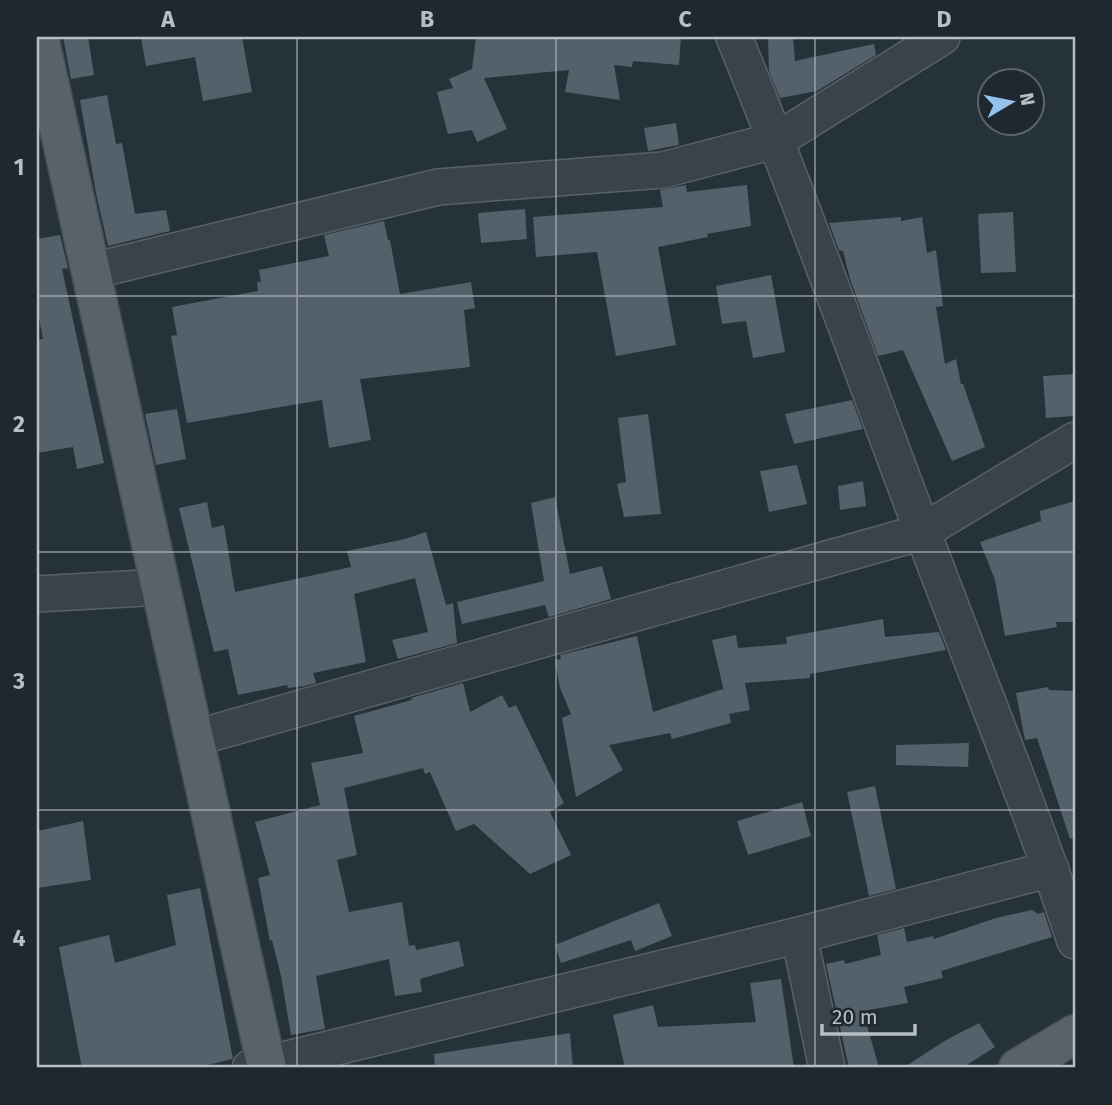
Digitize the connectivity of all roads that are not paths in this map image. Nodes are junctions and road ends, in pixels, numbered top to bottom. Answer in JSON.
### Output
{"nodes":[{"id":1,"x":39,"y":37,"type":"edge"},
{"id":2,"x":734,"y":37,"type":"edge"},
{"id":3,"x":942,"y":37,"type":"edge"},
{"id":4,"x":777,"y":140,"type":"junction"},
{"id":5,"x":92,"y":271,"type":"junction"},
{"id":6,"x":1075,"y":440,"type":"edge"},
{"id":7,"x":922,"y":532,"type":"junction"},
{"id":8,"x":162,"y":587,"type":"junction"},
{"id":9,"x":37,"y":594,"type":"edge"},
{"id":10,"x":195,"y":738,"type":"junction"},
{"id":11,"x":1051,"y":869,"type":"junction"},
{"id":12,"x":799,"y":935,"type":"junction"},
{"id":13,"x":1075,"y":941,"type":"edge"},
{"id":14,"x":1075,"y":1034,"type":"edge"},
{"id":15,"x":261,"y":1067,"type":"edge"},
{"id":16,"x":827,"y":1068,"type":"edge"},
{"id":17,"x":1018,"y":1068,"type":"edge"}],
"edges":[{"from":1,"to":5,"type":"main road"},
{"from":2,"to":4,"type":"street"},
{"from":3,"to":4,"type":"street"},
{"from":4,"to":5,"type":"street"},
{"from":4,"to":7,"type":"street"},
{"from":5,"to":8,"type":"main road"},
{"from":6,"to":7,"type":"street"},
{"from":7,"to":10,"type":"street"},
{"from":7,"to":11,"type":"street"},
{"from":8,"to":9,"type":"street"},
{"from":8,"to":10,"type":"main road"},
{"from":10,"to":15,"type":"main road"},
{"from":11,"to":12,"type":"street"},
{"from":11,"to":13,"type":"street"},
{"from":12,"to":15,"type":"street"},
{"from":12,"to":16,"type":"street"},
{"from":14,"to":17,"type":"main road"}]}
